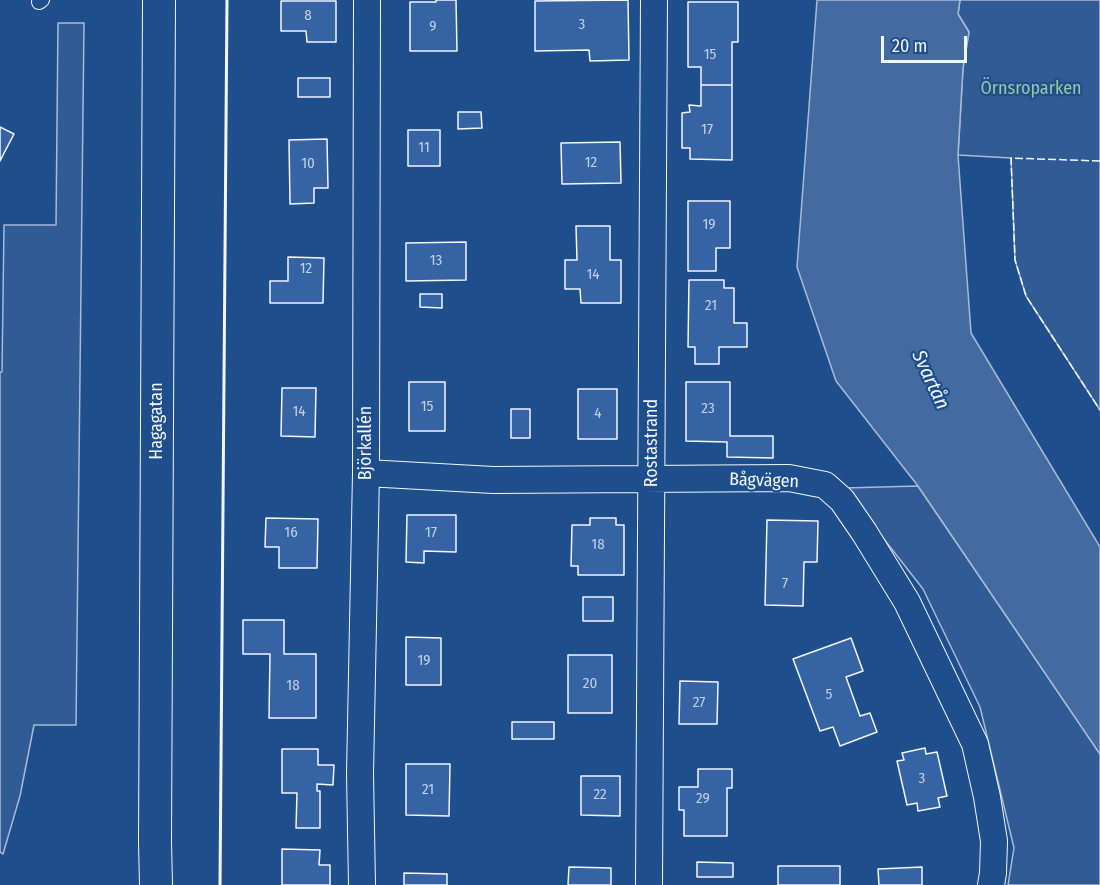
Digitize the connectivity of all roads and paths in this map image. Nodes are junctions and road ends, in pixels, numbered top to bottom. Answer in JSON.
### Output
{"nodes":[{"id":1,"x":159,"y":0,"type":"edge"},
{"id":2,"x":367,"y":0,"type":"edge"},
{"id":3,"x":654,"y":0,"type":"edge"},
{"id":4,"x":366,"y":473,"type":"junction"},
{"id":5,"x":651,"y":480,"type":"junction"},
{"id":6,"x":155,"y":842,"type":"junction"},
{"id":7,"x":148,"y":885,"type":"edge"},
{"id":8,"x":156,"y":885,"type":"edge"},
{"id":9,"x":362,"y":885,"type":"edge"},
{"id":10,"x":649,"y":885,"type":"edge"},
{"id":11,"x":991,"y":885,"type":"edge"}],
"edges":[{"from":1,"to":6,"type":"street","name":"Hagagatan"},
{"from":2,"to":4,"type":"street","name":"Björkallén"},
{"from":3,"to":5,"type":"street","name":"Rostastrand"},
{"from":4,"to":5,"type":"street","name":"Bågvägen"},
{"from":4,"to":9,"type":"street","name":"Björkallén"},
{"from":5,"to":10,"type":"street","name":"Rostastrand"},
{"from":5,"to":11,"type":"street","name":"Bågvägen"},
{"from":6,"to":7,"type":"street","name":"Hagagatan"},
{"from":6,"to":8,"type":"street","name":"Hagagatan"}]}
